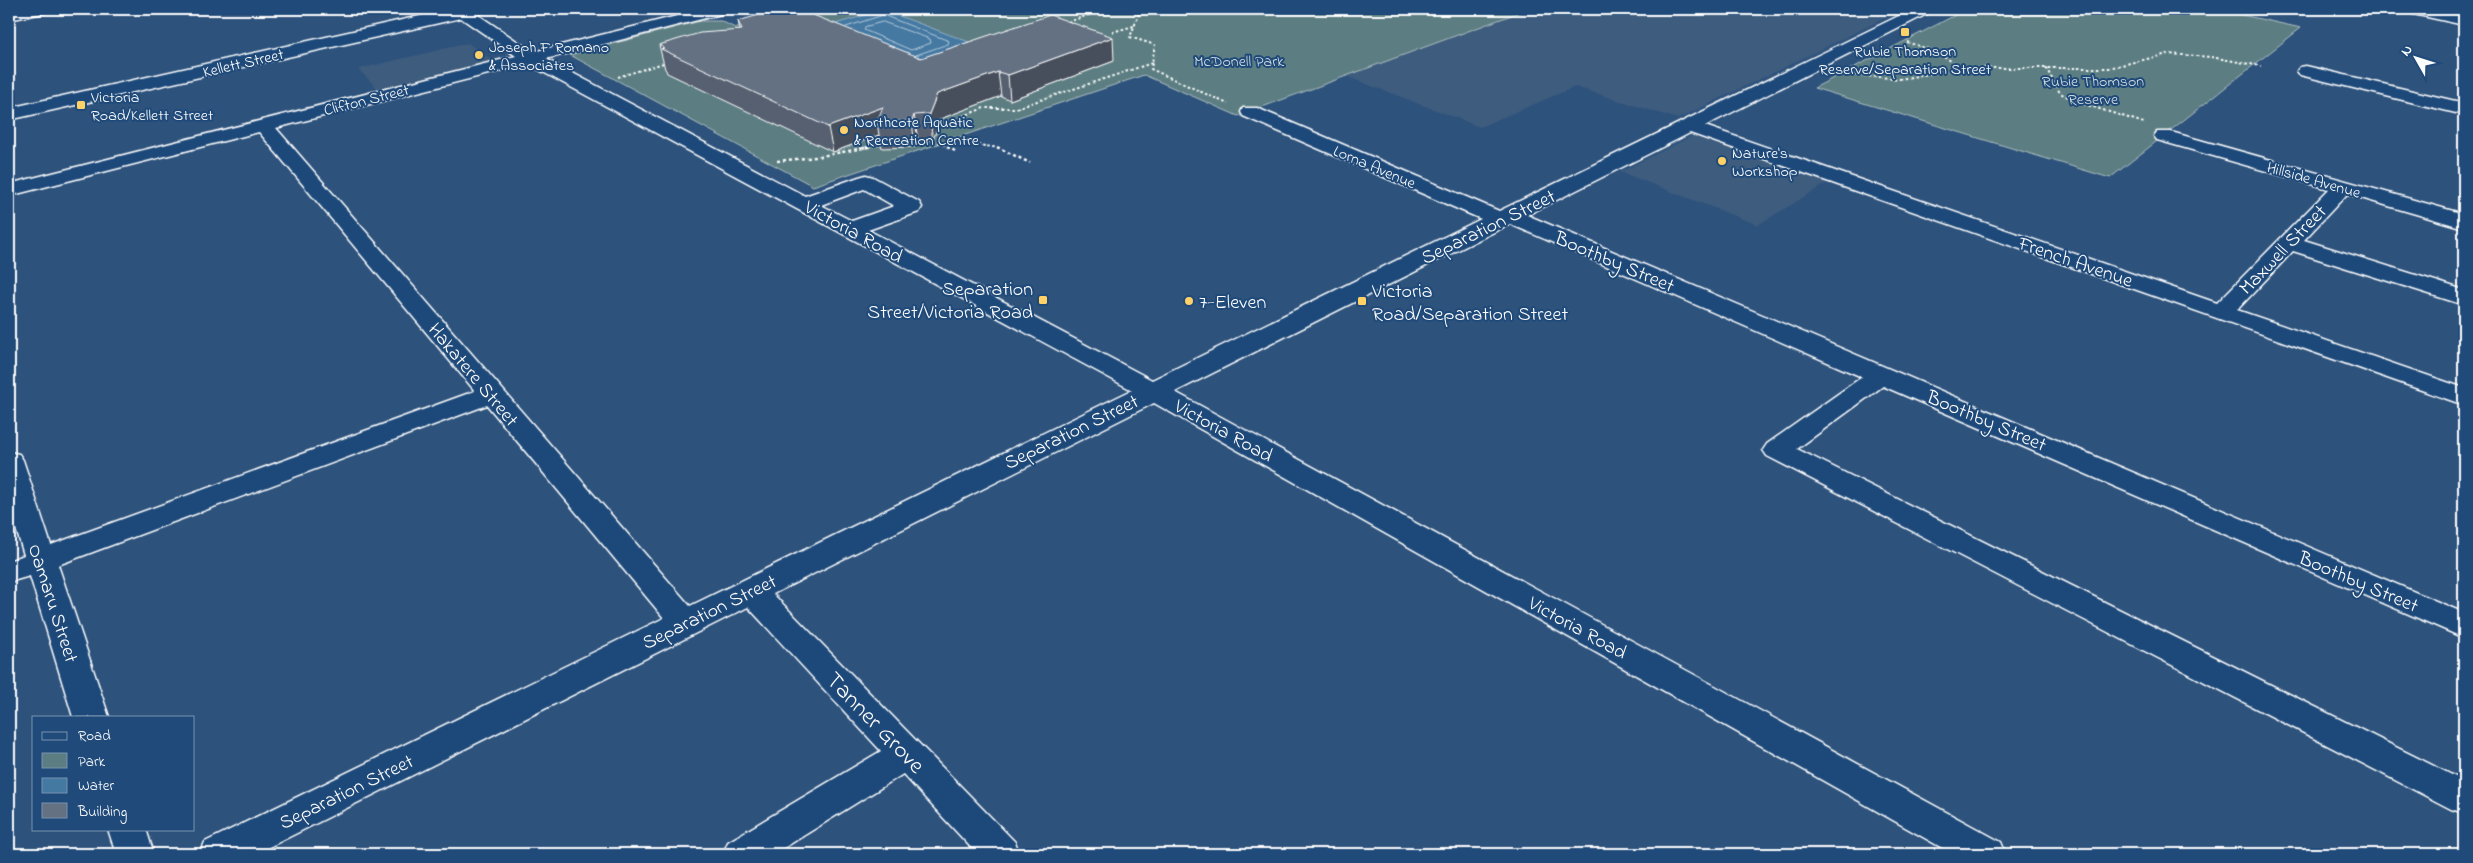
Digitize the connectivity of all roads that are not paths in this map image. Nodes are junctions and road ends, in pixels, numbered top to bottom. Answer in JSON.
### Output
{"nodes":[{"id":1,"x":42,"y":9,"type":"edge"},
{"id":2,"x":723,"y":9,"type":"edge"},
{"id":3,"x":1924,"y":9,"type":"edge"},
{"id":4,"x":2410,"y":9,"type":"edge"},
{"id":5,"x":467,"y":10,"type":"edge"},
{"id":6,"x":9,"y":15,"type":"edge"},
{"id":7,"x":2464,"y":20,"type":"edge"},
{"id":8,"x":528,"y":57,"type":"junction"},
{"id":9,"x":2306,"y":71,"type":"dead end"},
{"id":10,"x":2464,"y":109,"type":"edge"},
{"id":11,"x":1250,"y":112,"type":"dead end"},
{"id":12,"x":9,"y":114,"type":"edge"},
{"id":13,"x":263,"y":125,"type":"junction"},
{"id":14,"x":1687,"y":126,"type":"junction"},
{"id":15,"x":2164,"y":136,"type":"dead end"},
{"id":16,"x":2343,"y":187,"type":"junction"},
{"id":17,"x":9,"y":190,"type":"edge"},
{"id":18,"x":804,"y":204,"type":"junction"},
{"id":19,"x":1505,"y":218,"type":"junction"},
{"id":20,"x":2464,"y":221,"type":"edge"},
{"id":21,"x":850,"y":229,"type":"junction"},
{"id":22,"x":2288,"y":242,"type":"junction"},
{"id":23,"x":2464,"y":298,"type":"edge"},
{"id":24,"x":2221,"y":312,"type":"junction"},
{"id":25,"x":1882,"y":375,"type":"junction"},
{"id":26,"x":1153,"y":391,"type":"junction"},
{"id":27,"x":492,"y":394,"type":"junction"},
{"id":28,"x":2464,"y":397,"type":"edge"},
{"id":29,"x":9,"y":460,"type":"edge"},
{"id":30,"x":40,"y":560,"type":"junction"},
{"id":31,"x":9,"y":572,"type":"edge"},
{"id":32,"x":751,"y":590,"type":"junction"},
{"id":33,"x":686,"y":622,"type":"junction"},
{"id":34,"x":2464,"y":626,"type":"edge"},
{"id":35,"x":91,"y":716,"type":"edge"},
{"id":36,"x":906,"y":754,"type":"junction"},
{"id":37,"x":2464,"y":798,"type":"edge"},
{"id":38,"x":127,"y":830,"type":"edge"},
{"id":39,"x":135,"y":854,"type":"edge"},
{"id":40,"x":219,"y":854,"type":"edge"},
{"id":41,"x":742,"y":854,"type":"edge"},
{"id":42,"x":1001,"y":854,"type":"edge"},
{"id":43,"x":1987,"y":854,"type":"edge"}],
"edges":[{"from":1,"to":6,"type":"street"},
{"from":2,"to":8,"type":"street","name":"Clifton Street"},
{"from":3,"to":14,"type":"street","name":"Separation Street"},
{"from":4,"to":7,"type":"street"},
{"from":5,"to":8,"type":"street","name":"Victoria Road"},
{"from":5,"to":12,"type":"street","name":"Kellett Street"},
{"from":8,"to":13,"type":"street","name":"Clifton Street"},
{"from":8,"to":18,"type":"street","name":"Victoria Road"},
{"from":9,"to":10,"type":"street"},
{"from":11,"to":19,"type":"street","name":"Lorna Avenue"},
{"from":13,"to":17,"type":"street","name":"Clifton Street"},
{"from":13,"to":27,"type":"street","name":"Hakatere Street"},
{"from":14,"to":19,"type":"street","name":"Separation Street"},
{"from":14,"to":24,"type":"street","name":"French Avenue"},
{"from":15,"to":16,"type":"street","name":"Hillside Avenue"},
{"from":16,"to":20,"type":"street","name":"Hillside Avenue"},
{"from":16,"to":22,"type":"street","name":"Maxwell Street"},
{"from":18,"to":21,"type":"street","name":"Victoria Road"},
{"from":18,"to":21,"type":"street"},
{"from":19,"to":25,"type":"street","name":"Boothby Street"},
{"from":19,"to":26,"type":"street","name":"Separation Street"},
{"from":21,"to":26,"type":"street","name":"Victoria Road"},
{"from":22,"to":23,"type":"street"},
{"from":22,"to":24,"type":"street","name":"Maxwell Street"},
{"from":24,"to":28,"type":"street","name":"French Avenue"},
{"from":25,"to":34,"type":"street","name":"Boothby Street"},
{"from":25,"to":37,"type":"street"},
{"from":26,"to":32,"type":"street","name":"Separation Street"},
{"from":26,"to":43,"type":"street","name":"Victoria Road"},
{"from":27,"to":30,"type":"street"},
{"from":27,"to":33,"type":"street","name":"Hakatere Street"},
{"from":29,"to":30,"type":"street","name":"Oamaru Street"},
{"from":30,"to":31,"type":"street"},
{"from":30,"to":35,"type":"street","name":"Oamaru Street"},
{"from":32,"to":33,"type":"street","name":"Separation Street"},
{"from":32,"to":36,"type":"street","name":"Tanner Grove"},
{"from":33,"to":40,"type":"street","name":"Separation Street"},
{"from":36,"to":41,"type":"street"},
{"from":36,"to":42,"type":"street","name":"Tanner Grove"},
{"from":38,"to":39,"type":"street"}]}
